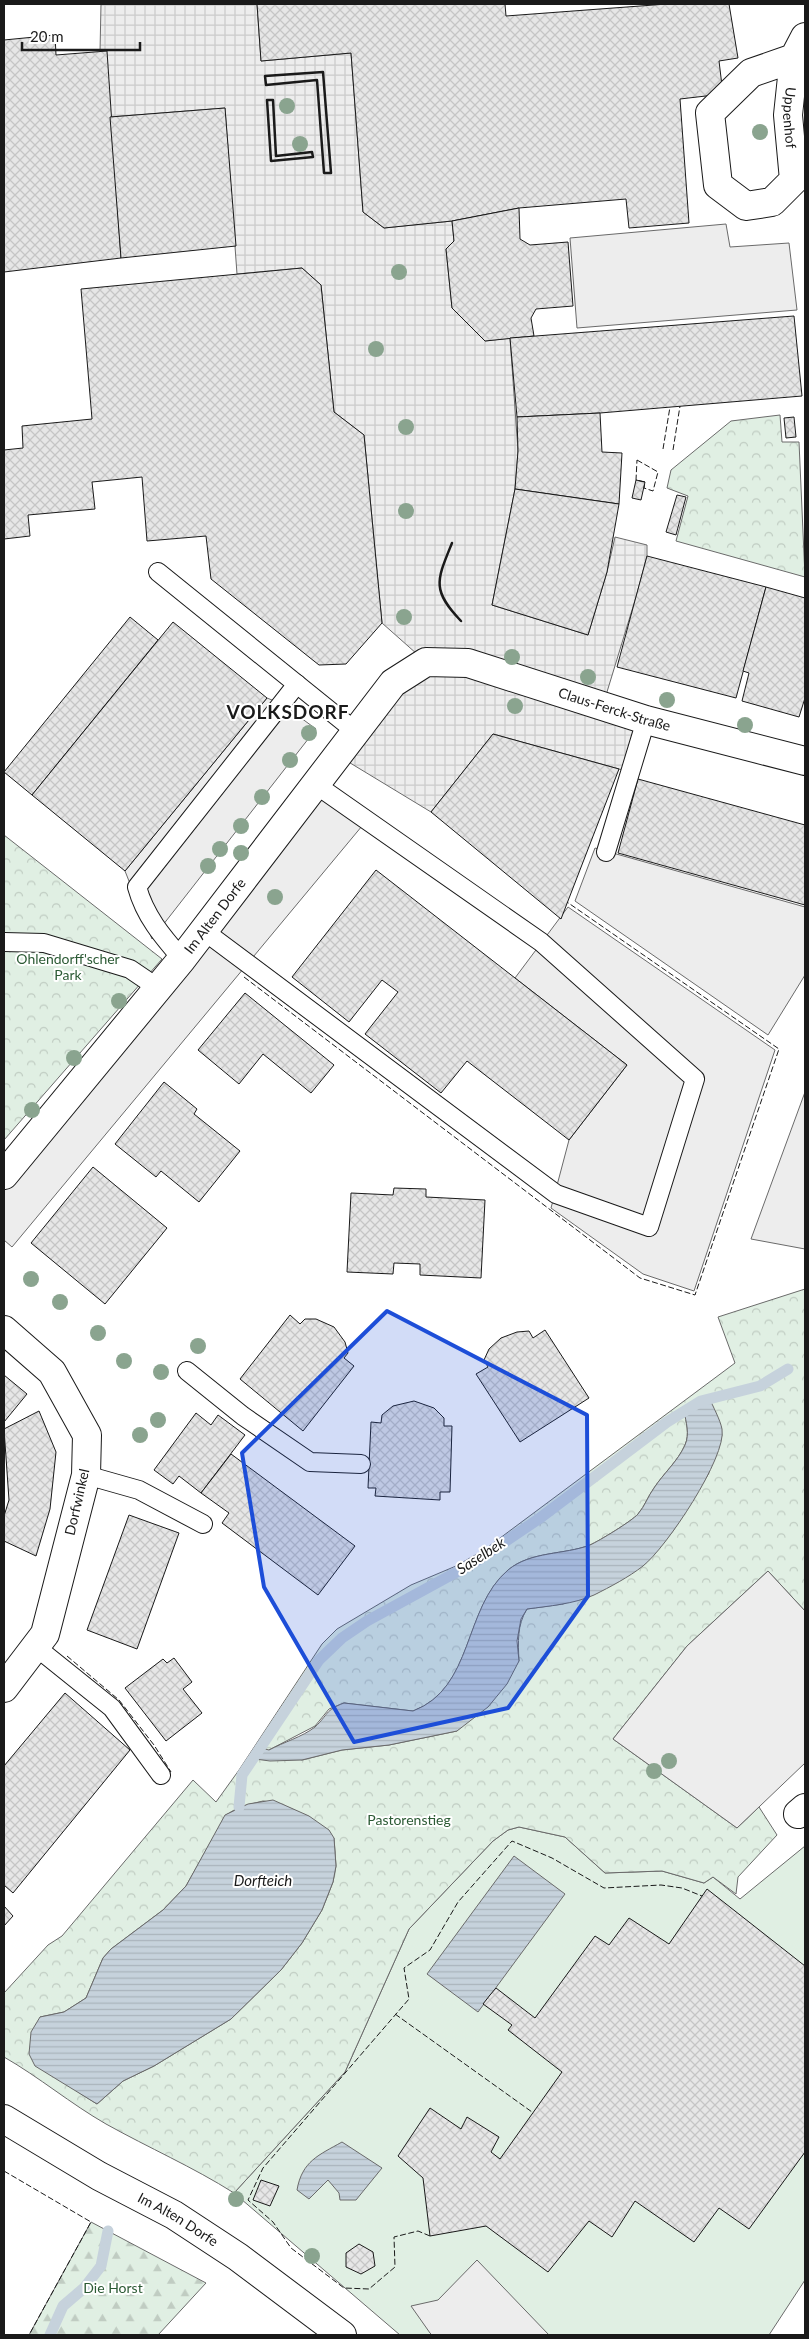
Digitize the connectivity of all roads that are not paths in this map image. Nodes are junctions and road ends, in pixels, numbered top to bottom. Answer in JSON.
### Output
{"nodes":[{"id":1,"x":799,"y":47,"type":"edge"},
{"id":2,"x":158,"y":572,"type":"dead end"},
{"id":3,"x":426,"y":662,"type":"joint"},
{"id":4,"x":297,"y":684,"type":"junction"},
{"id":5,"x":646,"y":720,"type":"junction"},
{"id":6,"x":355,"y":731,"type":"junction"},
{"id":7,"x":805,"y":761,"type":"edge"},
{"id":8,"x":315,"y":784,"type":"junction"},
{"id":9,"x":606,"y":852,"type":"dead end"},
{"id":10,"x":204,"y":931,"type":"junction"},
{"id":11,"x":4,"y":942,"type":"edge"},
{"id":12,"x":182,"y":959,"type":"junction"},
{"id":13,"x":158,"y":988,"type":"junction"},
{"id":14,"x":4,"y":1175,"type":"edge"},
{"id":15,"x":4,"y":1330,"type":"edge"},
{"id":16,"x":187,"y":1371,"type":"dead end"},
{"id":17,"x":361,"y":1464,"type":"dead end"},
{"id":18,"x":86,"y":1475,"type":"junction"},
{"id":19,"x":203,"y":1524,"type":"dead end"},
{"id":20,"x":36,"y":1647,"type":"junction"},
{"id":21,"x":4,"y":1688,"type":"edge"},
{"id":22,"x":161,"y":1775,"type":"dead end"},
{"id":23,"x":4,"y":2119,"type":"edge"},
{"id":24,"x":342,"y":2335,"type":"edge"}],
"edges":[{"from":1,"to":1,"type":"street","name":"Uppenhof"},
{"from":2,"to":4,"type":"lane"},
{"from":3,"to":5,"type":"street","name":"Claus-Ferck-Straße"},
{"from":3,"to":6,"type":"street","name":"Im Alten Dorfe"},
{"from":4,"to":6,"type":"lane"},
{"from":4,"to":12,"type":"lane"},
{"from":5,"to":7,"type":"street","name":"Claus-Ferck-Straße"},
{"from":5,"to":9,"type":"lane"},
{"from":6,"to":8,"type":"street","name":"Im Alten Dorfe"},
{"from":8,"to":10,"type":"street","name":"Im Alten Dorfe"},
{"from":8,"to":10,"type":"lane"},
{"from":10,"to":12,"type":"street","name":"Im Alten Dorfe"},
{"from":11,"to":13,"type":"lane"},
{"from":12,"to":13,"type":"street","name":"Im Alten Dorfe"},
{"from":13,"to":14,"type":"street","name":"Im Alten Dorfe"},
{"from":15,"to":18,"type":"street","name":"Dorfwinkel"},
{"from":16,"to":17,"type":"lane"},
{"from":18,"to":19,"type":"lane"},
{"from":18,"to":20,"type":"street","name":"Dorfwinkel"},
{"from":20,"to":21,"type":"street","name":"Dorfwinkel"},
{"from":20,"to":22,"type":"lane"},
{"from":23,"to":24,"type":"street","name":"Im Alten Dorfe"}]}
